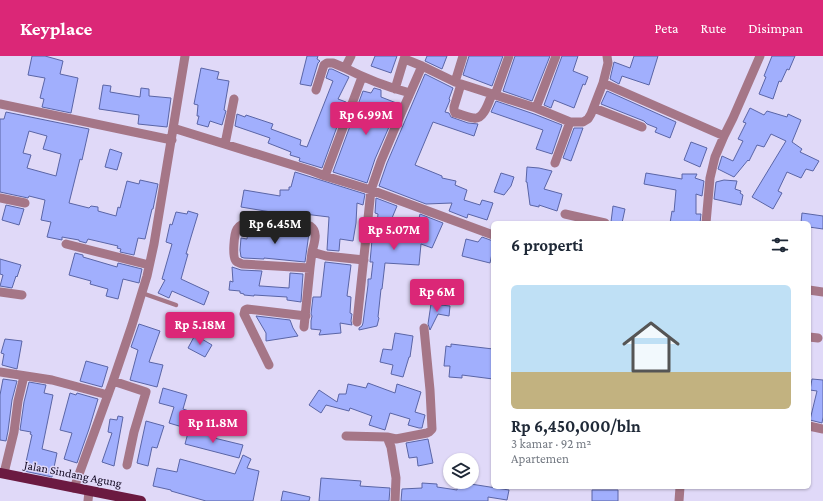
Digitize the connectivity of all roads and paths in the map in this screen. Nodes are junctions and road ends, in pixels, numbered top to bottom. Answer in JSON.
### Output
{"nodes":[{"id":1,"x":185,"y":56,"type":"edge"},
{"id":2,"x":351,"y":56,"type":"edge"},
{"id":3,"x":463,"y":56,"type":"edge"},
{"id":4,"x":509,"y":56,"type":"edge"},
{"id":5,"x":556,"y":56,"type":"edge"},
{"id":6,"x":607,"y":56,"type":"edge"},
{"id":7,"x":760,"y":56,"type":"edge"},
{"id":8,"x":405,"y":57,"type":"edge"},
{"id":9,"x":422,"y":66,"type":"junction"},
{"id":10,"x":345,"y":68,"type":"junction"},
{"id":11,"x":362,"y":77,"type":"junction"},
{"id":12,"x":458,"y":83,"type":"junction"},
{"id":13,"x":603,"y":83,"type":"junction"},
{"id":14,"x":395,"y":89,"type":"junction"},
{"id":15,"x":316,"y":90,"type":"dead end"},
{"id":16,"x":410,"y":94,"type":"junction"},
{"id":17,"x":494,"y":94,"type":"junction"},
{"id":18,"x":234,"y":99,"type":"dead end"},
{"id":19,"x":0,"y":104,"type":"edge"},
{"id":20,"x":536,"y":108,"type":"junction"},
{"id":21,"x":594,"y":108,"type":"junction"},
{"id":22,"x":570,"y":122,"type":"junction"},
{"id":23,"x":642,"y":127,"type":"dead end"},
{"id":24,"x":173,"y":128,"type":"junction"},
{"id":25,"x":724,"y":136,"type":"junction"},
{"id":26,"x":172,"y":140,"type":"junction"},
{"id":27,"x":225,"y":144,"type":"junction"},
{"id":28,"x":555,"y":163,"type":"dead end"},
{"id":29,"x":325,"y":176,"type":"junction"},
{"id":30,"x":371,"y":190,"type":"junction"},
{"id":31,"x":0,"y":198,"type":"edge"},
{"id":32,"x":25,"y":203,"type":"dead end"},
{"id":33,"x":564,"y":214,"type":"dead end"},
{"id":34,"x":596,"y":221,"type":"edge"},
{"id":35,"x":706,"y":221,"type":"edge"},
{"id":36,"x":491,"y":234,"type":"edge"},
{"id":37,"x":66,"y":244,"type":"dead end"},
{"id":38,"x":312,"y":252,"type":"junction"},
{"id":39,"x":364,"y":260,"type":"junction"},
{"id":40,"x":149,"y":265,"type":"junction"},
{"id":41,"x":310,"y":268,"type":"junction"},
{"id":42,"x":811,"y":290,"type":"edge"},
{"id":43,"x":0,"y":292,"type":"edge"},
{"id":44,"x":823,"y":292,"type":"edge"},
{"id":45,"x":142,"y":293,"type":"junction"},
{"id":46,"x":22,"y":295,"type":"dead end"},
{"id":47,"x":176,"y":304,"type":"dead end"},
{"id":48,"x":306,"y":316,"type":"junction"},
{"id":49,"x":356,"y":322,"type":"dead end"},
{"id":50,"x":304,"y":327,"type":"dead end"},
{"id":51,"x":424,"y":328,"type":"dead end"},
{"id":52,"x":269,"y":365,"type":"dead end"},
{"id":53,"x":0,"y":372,"type":"edge"},
{"id":54,"x":24,"y":376,"type":"junction"},
{"id":55,"x":113,"y":381,"type":"junction"},
{"id":56,"x":108,"y":395,"type":"junction"},
{"id":57,"x":811,"y":426,"type":"edge"},
{"id":58,"x":823,"y":429,"type":"edge"},
{"id":59,"x":346,"y":436,"type":"dead end"},
{"id":60,"x":387,"y":436,"type":"junction"},
{"id":61,"x":128,"y":465,"type":"dead end"},
{"id":62,"x":2,"y":473,"type":"edge"},
{"id":63,"x":74,"y":488,"type":"junction"},
{"id":64,"x":680,"y":489,"type":"edge"},
{"id":65,"x":89,"y":496,"type":"edge"},
{"id":66,"x":141,"y":501,"type":"edge"},
{"id":67,"x":395,"y":501,"type":"edge"},
{"id":68,"x":679,"y":501,"type":"edge"}],
"edges":[{"from":1,"to":24,"type":"street"},
{"from":2,"to":10,"type":"street"},
{"from":3,"to":12,"type":"street"},
{"from":4,"to":17,"type":"street"},
{"from":5,"to":20,"type":"street"},
{"from":6,"to":13,"type":"street"},
{"from":7,"to":25,"type":"street"},
{"from":8,"to":9,"type":"street"},
{"from":8,"to":14,"type":"street"},
{"from":9,"to":12,"type":"street"},
{"from":9,"to":16,"type":"street"},
{"from":10,"to":11,"type":"street"},
{"from":10,"to":15,"type":"street"},
{"from":11,"to":14,"type":"street"},
{"from":11,"to":29,"type":"street"},
{"from":12,"to":17,"type":"street"},
{"from":12,"to":17,"type":"street"},
{"from":13,"to":21,"type":"street"},
{"from":13,"to":25,"type":"street"},
{"from":14,"to":16,"type":"street"},
{"from":16,"to":30,"type":"street"},
{"from":17,"to":20,"type":"street"},
{"from":18,"to":27,"type":"street"},
{"from":19,"to":26,"type":"street"},
{"from":20,"to":22,"type":"street"},
{"from":21,"to":22,"type":"street"},
{"from":21,"to":23,"type":"street"},
{"from":22,"to":28,"type":"street"},
{"from":24,"to":26,"type":"street"},
{"from":24,"to":27,"type":"street"},
{"from":25,"to":35,"type":"street"},
{"from":26,"to":40,"type":"street"},
{"from":27,"to":29,"type":"street"},
{"from":29,"to":30,"type":"street"},
{"from":30,"to":36,"type":"street"},
{"from":30,"to":39,"type":"street"},
{"from":31,"to":32,"type":"street"},
{"from":33,"to":34,"type":"street"},
{"from":37,"to":40,"type":"street"},
{"from":38,"to":39,"type":"street"},
{"from":38,"to":41,"type":"street"},
{"from":38,"to":41,"type":"street"},
{"from":39,"to":49,"type":"street"},
{"from":40,"to":45,"type":"street"},
{"from":41,"to":48,"type":"street"},
{"from":42,"to":44,"type":"street"},
{"from":43,"to":46,"type":"street"},
{"from":45,"to":47,"type":"lane"},
{"from":45,"to":55,"type":"street"},
{"from":48,"to":50,"type":"street"},
{"from":48,"to":52,"type":"street"},
{"from":51,"to":60,"type":"street"},
{"from":53,"to":54,"type":"street"},
{"from":54,"to":56,"type":"street"},
{"from":54,"to":62,"type":"street"},
{"from":55,"to":56,"type":"street"},
{"from":55,"to":61,"type":"street"},
{"from":56,"to":63,"type":"street"},
{"from":57,"to":58,"type":"street"},
{"from":59,"to":60,"type":"street"},
{"from":60,"to":67,"type":"street"},
{"from":62,"to":63,"type":"main road","name":"Jalan Sindang Agung"},
{"from":63,"to":65,"type":"main road","name":"Jalan Sindang Agung"},
{"from":64,"to":68,"type":"street"},
{"from":65,"to":66,"type":"main road","name":"Jalan Sindang Agung"}]}
